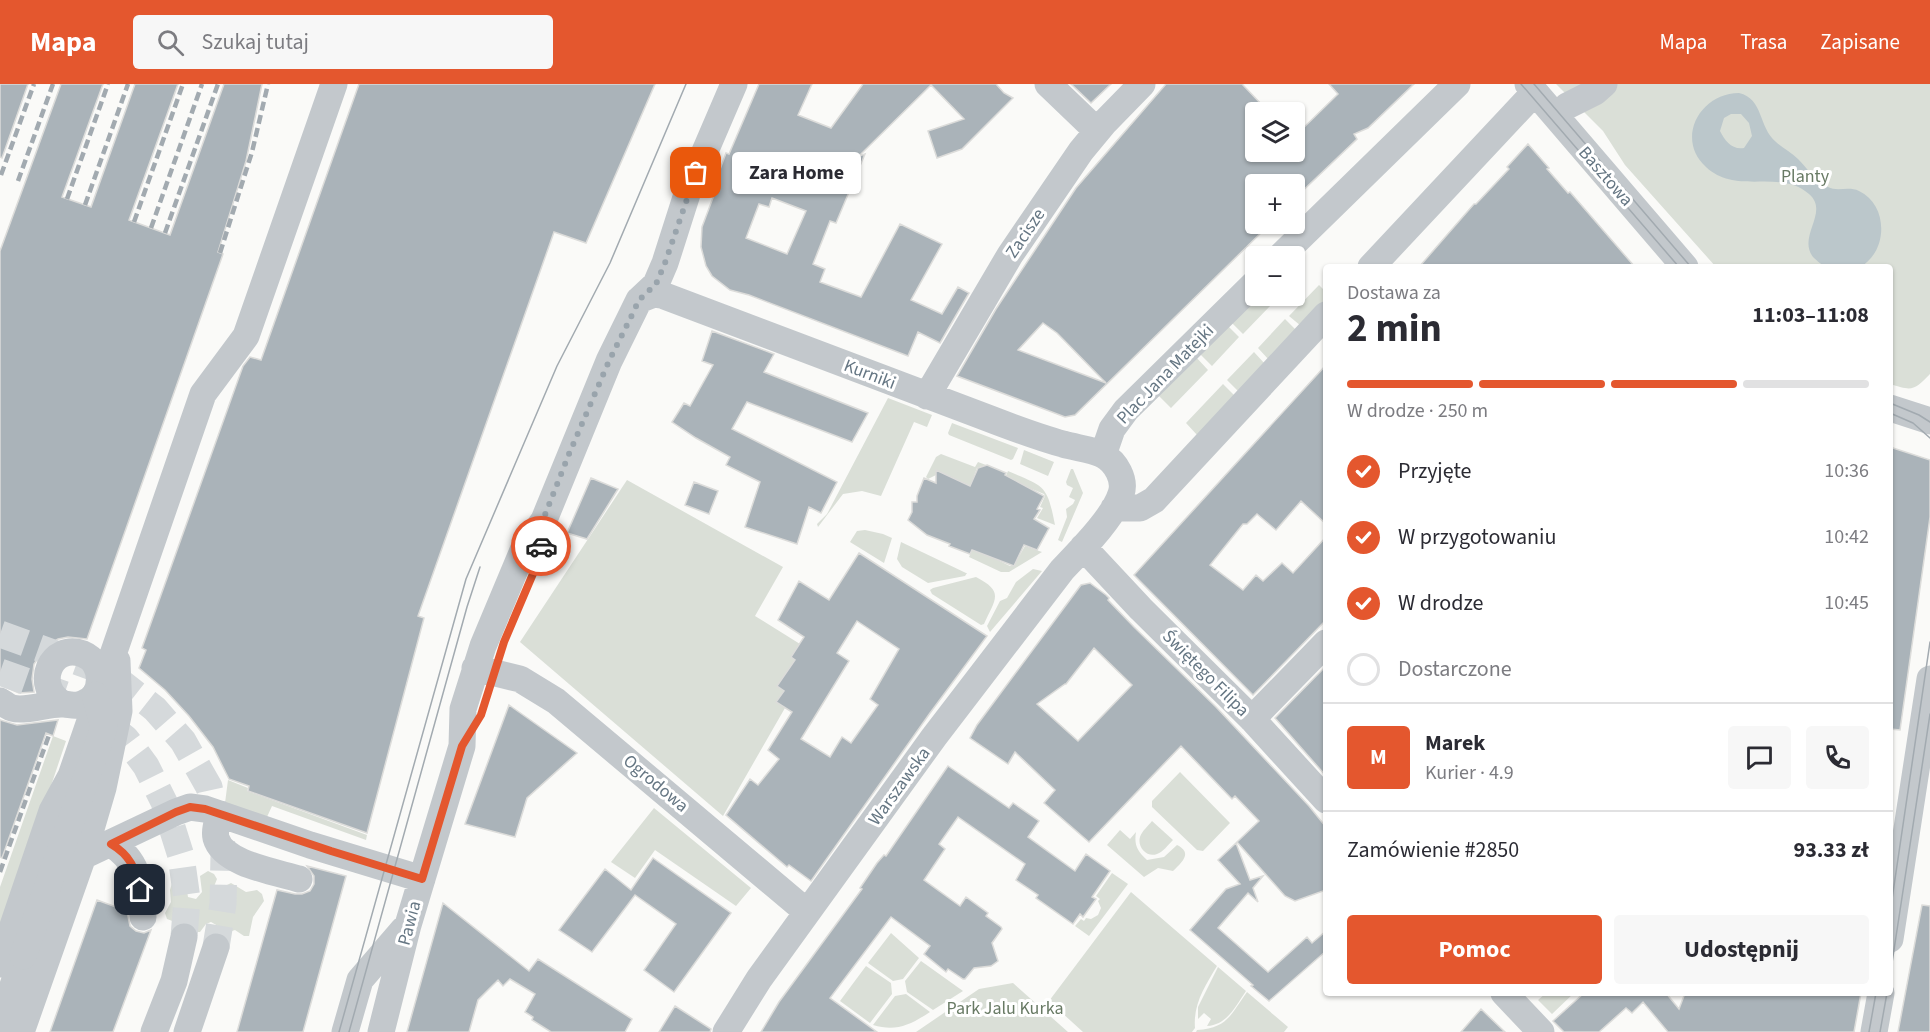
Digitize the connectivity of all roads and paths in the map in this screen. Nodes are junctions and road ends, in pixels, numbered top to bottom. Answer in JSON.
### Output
{"nodes":[{"id":1,"x":334,"y":84,"type":"edge"},
{"id":2,"x":734,"y":84,"type":"edge"},
{"id":3,"x":1048,"y":84,"type":"edge"},
{"id":4,"x":1142,"y":84,"type":"edge"},
{"id":5,"x":1457,"y":84,"type":"edge"},
{"id":6,"x":1604,"y":84,"type":"edge"},
{"id":7,"x":1531,"y":88,"type":"edge"},
{"id":8,"x":1567,"y":106,"type":"dead end"},
{"id":9,"x":1097,"y":131,"type":"junction"},
{"id":10,"x":1291,"y":246,"type":"edge"},
{"id":11,"x":1374,"y":264,"type":"edge"},
{"id":12,"x":1682,"y":264,"type":"edge"},
{"id":13,"x":1245,"y":293,"type":"edge"},
{"id":14,"x":639,"y":300,"type":"junction"},
{"id":15,"x":1323,"y":318,"type":"edge"},
{"id":16,"x":927,"y":396,"type":"junction"},
{"id":17,"x":1893,"y":409,"type":"edge"},
{"id":18,"x":1930,"y":421,"type":"edge"},
{"id":19,"x":1103,"y":455,"type":"junction"},
{"id":20,"x":1114,"y":508,"type":"junction"},
{"id":21,"x":1083,"y":547,"type":"junction"},
{"id":22,"x":117,"y":645,"type":"junction"},
{"id":23,"x":1323,"y":647,"type":"edge"},
{"id":24,"x":484,"y":670,"type":"junction"},
{"id":25,"x":46,"y":675,"type":"junction"},
{"id":26,"x":1930,"y":679,"type":"edge"},
{"id":27,"x":0,"y":700,"type":"edge"},
{"id":28,"x":80,"y":701,"type":"junction"},
{"id":29,"x":1252,"y":719,"type":"junction"},
{"id":30,"x":81,"y":772,"type":"junction"},
{"id":31,"x":1323,"y":797,"type":"edge"},
{"id":32,"x":220,"y":814,"type":"junction"},
{"id":33,"x":42,"y":842,"type":"junction"},
{"id":34,"x":111,"y":844,"type":"junction"},
{"id":35,"x":83,"y":856,"type":"junction"},
{"id":36,"x":1896,"y":873,"type":"edge"},
{"id":37,"x":299,"y":879,"type":"dead end"},
{"id":38,"x":422,"y":879,"type":"junction"},
{"id":39,"x":1893,"y":906,"type":"edge"},
{"id":40,"x":807,"y":912,"type":"junction"},
{"id":41,"x":143,"y":917,"type":"dead end"},
{"id":42,"x":408,"y":925,"type":"junction"},
{"id":43,"x":184,"y":937,"type":"tunnel mouth"},
{"id":44,"x":216,"y":947,"type":"tunnel mouth"},
{"id":45,"x":12,"y":960,"type":"edge"},
{"id":46,"x":1880,"y":996,"type":"edge"},
{"id":47,"x":1517,"y":997,"type":"edge"},
{"id":48,"x":0,"y":1024,"type":"edge"},
{"id":49,"x":21,"y":1032,"type":"edge"},
{"id":50,"x":154,"y":1032,"type":"edge"},
{"id":51,"x":187,"y":1032,"type":"edge"},
{"id":52,"x":345,"y":1032,"type":"edge"},
{"id":53,"x":381,"y":1032,"type":"edge"},
{"id":54,"x":726,"y":1032,"type":"edge"},
{"id":55,"x":1541,"y":1032,"type":"edge"},
{"id":56,"x":1874,"y":1032,"type":"edge"}],
"edges":[{"from":1,"to":22,"type":"street"},
{"from":2,"to":14,"type":"street","name":"Pawia"},
{"from":3,"to":9,"type":"street"},
{"from":4,"to":9,"type":"street","name":"Zacisze"},
{"from":5,"to":10,"type":"street"},
{"from":6,"to":8,"type":"street"},
{"from":7,"to":11,"type":"street"},
{"from":7,"to":12,"type":"street","name":"Basztowa"},
{"from":9,"to":16,"type":"street","name":"Zacisze"},
{"from":13,"to":19,"type":"street","name":"Plac Jana Matejki"},
{"from":14,"to":16,"type":"street","name":"Kurniki"},
{"from":14,"to":24,"type":"street","name":"Pawia"},
{"from":15,"to":20,"type":"street"},
{"from":16,"to":19,"type":"street","name":"Kurniki"},
{"from":17,"to":18,"type":"street"},
{"from":19,"to":20,"type":"street"},
{"from":20,"to":21,"type":"street"},
{"from":21,"to":29,"type":"street","name":"Świętego Filipa"},
{"from":21,"to":40,"type":"street","name":"Warszawska"},
{"from":22,"to":30,"type":"street"},
{"from":22,"to":35,"type":"street"},
{"from":23,"to":29,"type":"street"},
{"from":24,"to":38,"type":"street","name":"Pawia"},
{"from":24,"to":40,"type":"street","name":"Ogrodowa"},
{"from":25,"to":27,"type":"street"},
{"from":25,"to":28,"type":"street"},
{"from":25,"to":28,"type":"street"},
{"from":26,"to":36,"type":"street"},
{"from":27,"to":28,"type":"street"},
{"from":28,"to":30,"type":"street","bridge":true},
{"from":29,"to":31,"type":"street","name":"Świętego Filipa"},
{"from":30,"to":33,"type":"street"},
{"from":30,"to":45,"type":"street","bridge":true},
{"from":32,"to":34,"type":"street"},
{"from":32,"to":37,"type":"street"},
{"from":32,"to":38,"type":"street"},
{"from":33,"to":35,"type":"street"},
{"from":33,"to":45,"type":"street"},
{"from":34,"to":35,"type":"street"},
{"from":34,"to":41,"type":"street"},
{"from":35,"to":49,"type":"street"},
{"from":36,"to":39,"type":"street"},
{"from":38,"to":42,"type":"street","name":"Pawia"},
{"from":40,"to":54,"type":"street","name":"Warszawska"},
{"from":42,"to":52,"type":"street"},
{"from":42,"to":53,"type":"street","name":"Pawia"},
{"from":43,"to":50,"type":"street"},
{"from":44,"to":51,"type":"street"},
{"from":45,"to":48,"type":"street"},
{"from":46,"to":56,"type":"street"},
{"from":47,"to":55,"type":"street"}]}
